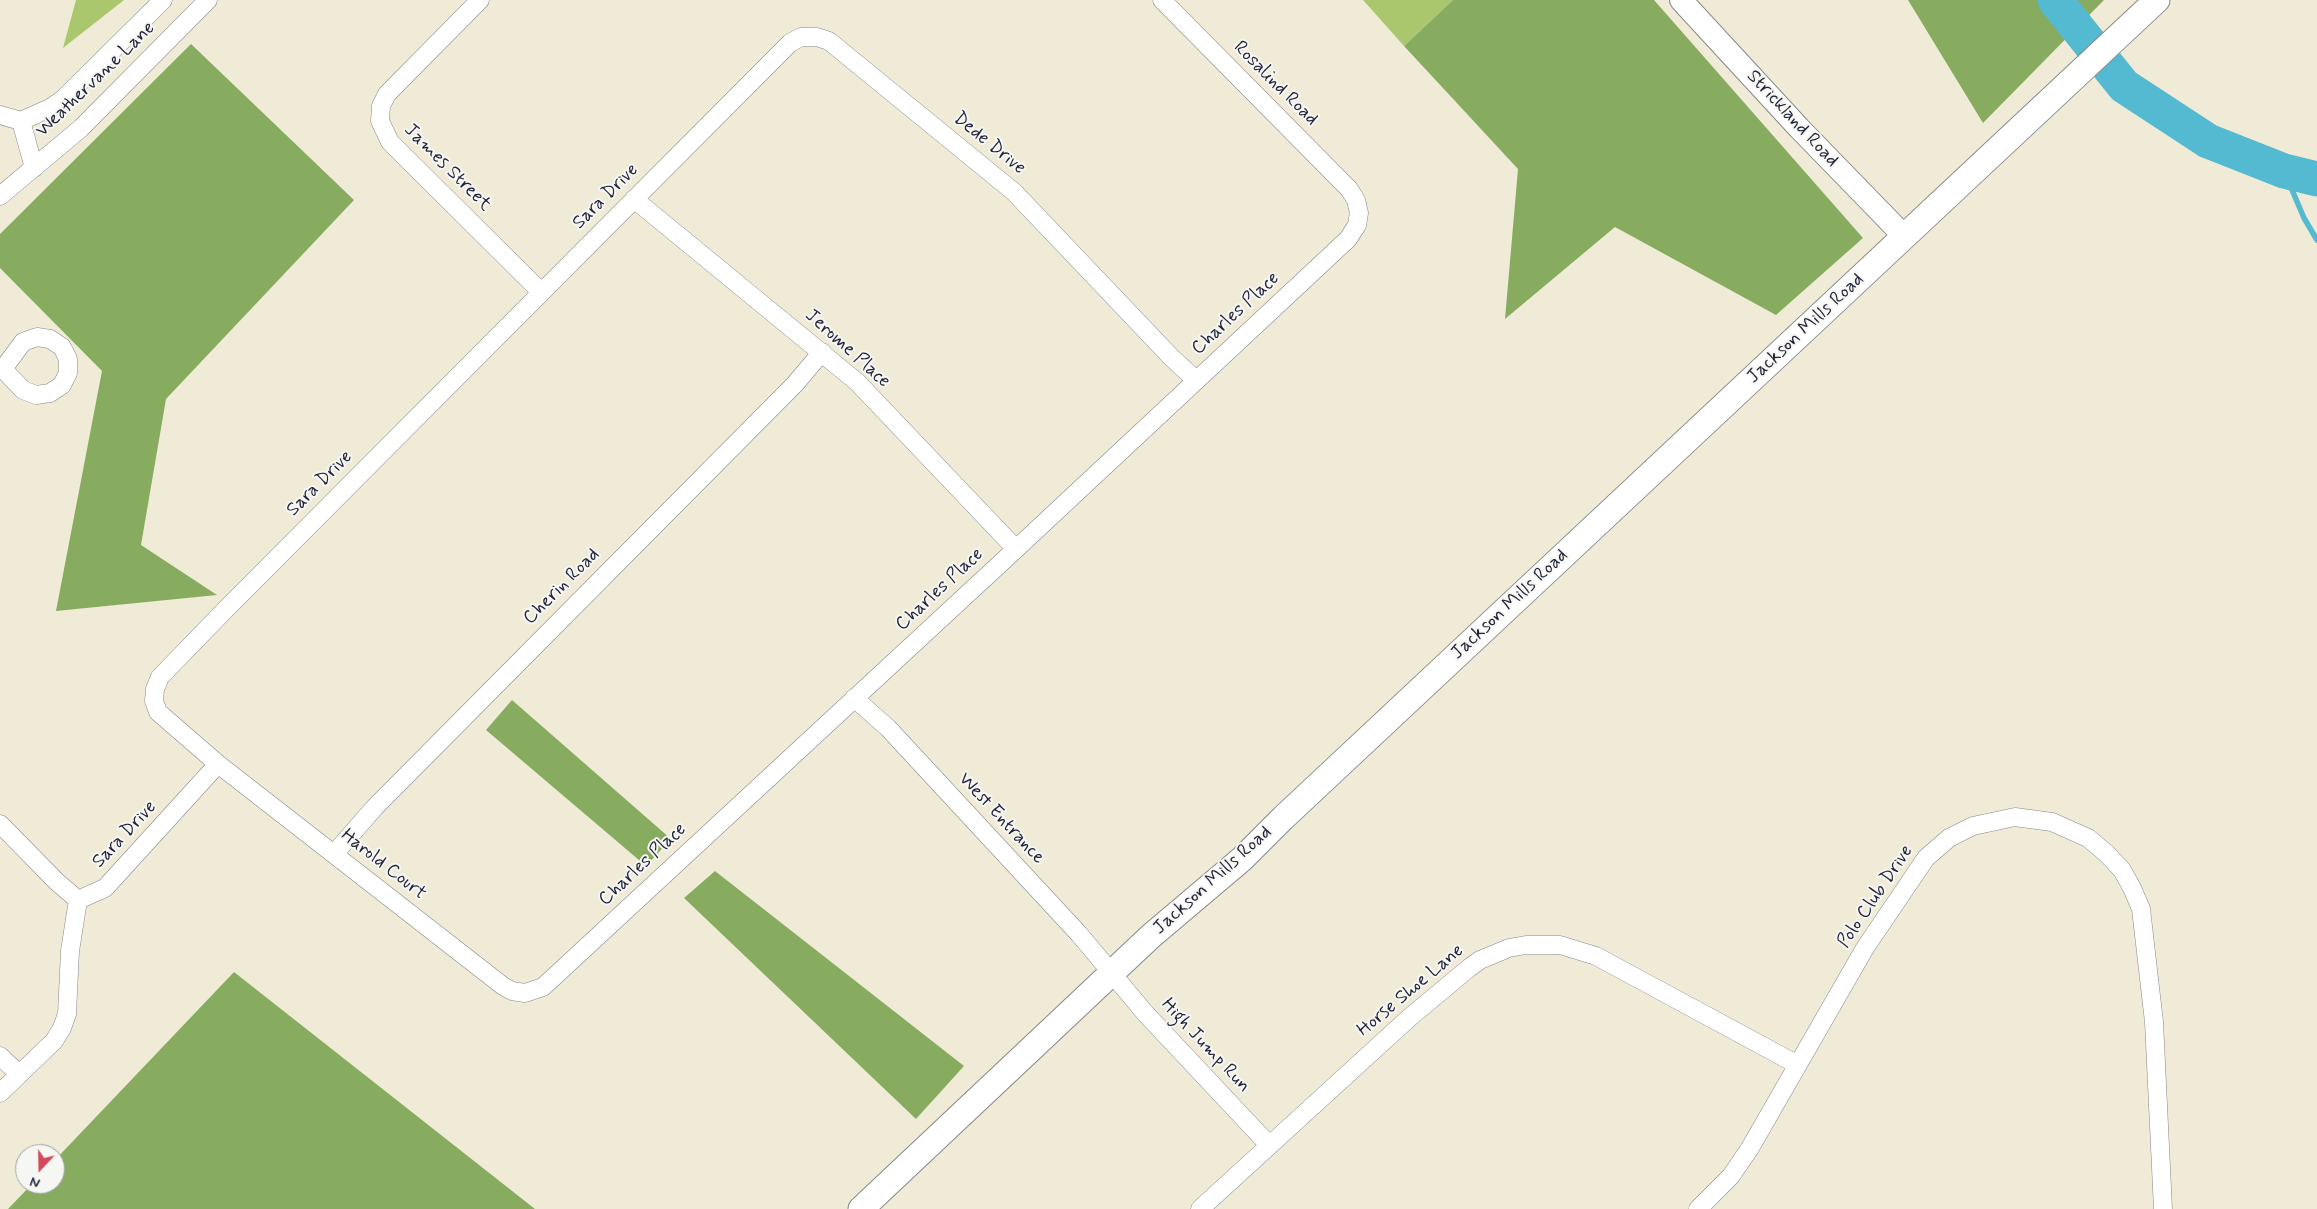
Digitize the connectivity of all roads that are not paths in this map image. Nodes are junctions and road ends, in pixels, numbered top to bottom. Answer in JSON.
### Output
{"nodes":[{"id":1,"x":163,"y":0,"type":"edge"},
{"id":2,"x":208,"y":0,"type":"edge"},
{"id":3,"x":480,"y":0,"type":"edge"},
{"id":4,"x":1162,"y":0,"type":"edge"},
{"id":5,"x":1682,"y":0,"type":"edge"},
{"id":6,"x":2157,"y":0,"type":"edge"},
{"id":7,"x":732,"y":100,"type":"joint"},
{"id":8,"x":0,"y":115,"type":"edge"},
{"id":9,"x":21,"y":121,"type":"junction"},
{"id":10,"x":34,"y":168,"type":"junction"},
{"id":11,"x":0,"y":196,"type":"edge"},
{"id":12,"x":634,"y":199,"type":"junction"},
{"id":13,"x":1356,"y":200,"type":"joint"},
{"id":14,"x":1904,"y":236,"type":"junction"},
{"id":15,"x":541,"y":292,"type":"junction"},
{"id":16,"x":822,"y":352,"type":"junction"},
{"id":17,"x":1196,"y":380,"type":"junction"},
{"id":18,"x":1016,"y":549,"type":"junction"},
{"id":19,"x":854,"y":698,"type":"junction"},
{"id":20,"x":218,"y":764,"type":"junction"},
{"id":21,"x":0,"y":824,"type":"edge"},
{"id":22,"x":334,"y":854,"type":"junction"},
{"id":23,"x":78,"y":900,"type":"junction"},
{"id":24,"x":1112,"y":974,"type":"junction"},
{"id":25,"x":525,"y":993,"type":"joint"},
{"id":26,"x":0,"y":1056,"type":"edge"},
{"id":27,"x":1798,"y":1065,"type":"junction"},
{"id":28,"x":18,"y":1073,"type":"junction"},
{"id":29,"x":0,"y":1093,"type":"edge"},
{"id":30,"x":1269,"y":1145,"type":"junction"},
{"id":31,"x":861,"y":1209,"type":"edge"},
{"id":32,"x":1200,"y":1209,"type":"edge"},
{"id":33,"x":1698,"y":1209,"type":"edge"},
{"id":34,"x":2163,"y":1209,"type":"edge"}],
"edges":[{"from":1,"to":9,"type":"street","name":"Weathervane Lane"},
{"from":2,"to":10,"type":"street","name":"Weathervane Lane"},
{"from":3,"to":15,"type":"street","name":"James Street"},
{"from":4,"to":13,"type":"street","name":"Rosalind Road"},
{"from":5,"to":14,"type":"street","name":"Strickland Road"},
{"from":6,"to":14,"type":"main road","name":"Jackson Mills Road"},
{"from":7,"to":12,"type":"street","name":"Sara Drive"},
{"from":7,"to":17,"type":"street","name":"Dede Drive"},
{"from":8,"to":9,"type":"street","name":"Weathervane Lane"},
{"from":9,"to":10,"type":"street","name":"Weathervane Lane"},
{"from":10,"to":11,"type":"street","name":"Weathervane Lane"},
{"from":12,"to":15,"type":"street","name":"Sara Drive"},
{"from":12,"to":16,"type":"street","name":"Jerome Place"},
{"from":13,"to":17,"type":"street","name":"Charles Place"},
{"from":14,"to":24,"type":"main road","name":"Jackson Mills Road"},
{"from":15,"to":20,"type":"street","name":"Sara Drive"},
{"from":16,"to":18,"type":"street","name":"Jerome Place"},
{"from":16,"to":22,"type":"street","name":"Cherin Road"},
{"from":17,"to":18,"type":"street","name":"Charles Place"},
{"from":18,"to":19,"type":"street","name":"Charles Place"},
{"from":19,"to":24,"type":"street","name":"West Entrance"},
{"from":19,"to":25,"type":"street","name":"Charles Place"},
{"from":20,"to":22,"type":"street","name":"Harold Court"},
{"from":20,"to":23,"type":"street","name":"Sara Drive"},
{"from":21,"to":23,"type":"street"},
{"from":22,"to":25,"type":"street","name":"Harold Court"},
{"from":23,"to":28,"type":"street"},
{"from":24,"to":30,"type":"street","name":"High Jump Run"},
{"from":24,"to":31,"type":"main road","name":"Jackson Mills Road"},
{"from":26,"to":28,"type":"street"},
{"from":27,"to":30,"type":"street","name":"Horse Shoe Lane"},
{"from":27,"to":33,"type":"street","name":"Polo Club Drive"},
{"from":27,"to":34,"type":"street","name":"Polo Club Drive"},
{"from":28,"to":29,"type":"street"},
{"from":30,"to":32,"type":"street","name":"Horse Shoe Lane"}]}
